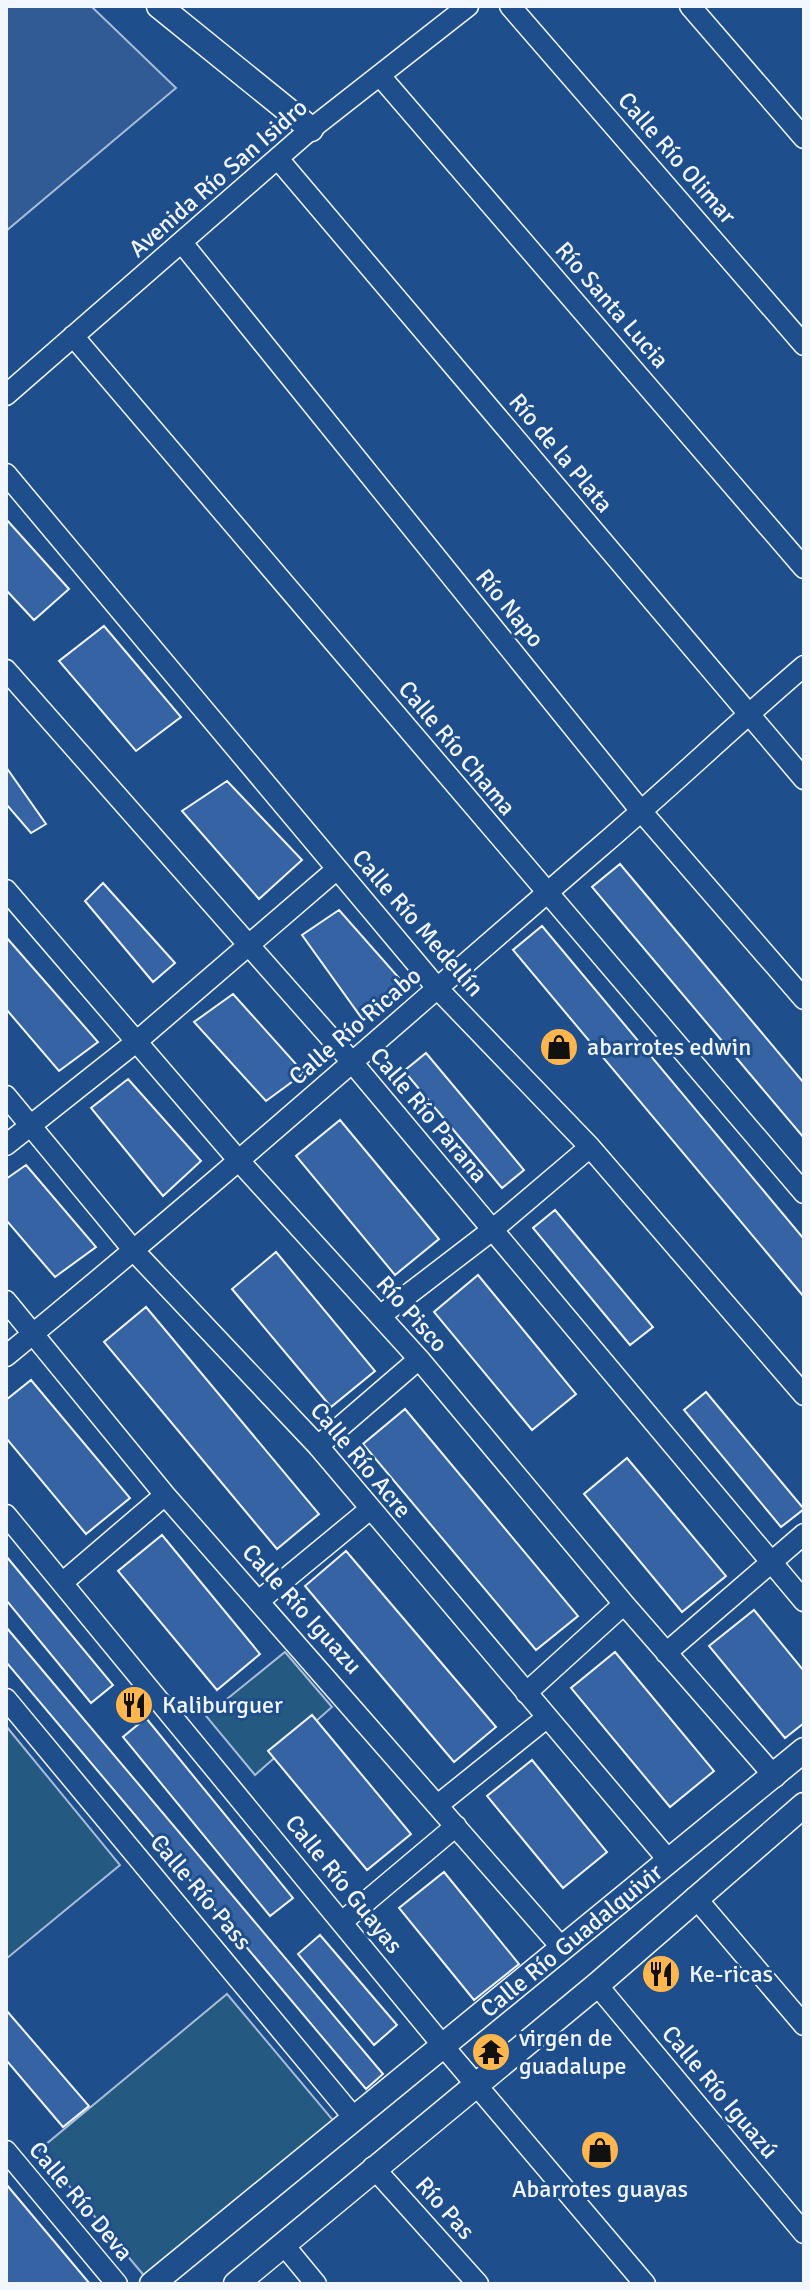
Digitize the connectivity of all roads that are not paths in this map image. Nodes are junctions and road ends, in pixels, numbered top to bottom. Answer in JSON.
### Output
{"nodes":[{"id":1,"x":159,"y":6,"type":"edge"},
{"id":2,"x":468,"y":6,"type":"edge"},
{"id":3,"x":510,"y":6,"type":"edge"},
{"id":4,"x":690,"y":6,"type":"edge"},
{"id":5,"x":381,"y":77,"type":"junction"},
{"id":6,"x":311,"y":129,"type":"junction"},
{"id":7,"x":804,"y":138,"type":"edge"},
{"id":8,"x":279,"y":160,"type":"junction"},
{"id":9,"x":183,"y":244,"type":"junction"},
{"id":10,"x":73,"y":336,"type":"junction"},
{"id":11,"x":804,"y":345,"type":"edge"},
{"id":12,"x":6,"y":395,"type":"edge"},
{"id":13,"x":6,"y":474,"type":"edge"},
{"id":14,"x":804,"y":568,"type":"edge"},
{"id":15,"x":804,"y":666,"type":"edge"},
{"id":16,"x":6,"y":670,"type":"edge"},
{"id":17,"x":748,"y":714,"type":"junction"},
{"id":18,"x":804,"y":779,"type":"edge"},
{"id":19,"x":641,"y":811,"type":"junction"},
{"id":20,"x":337,"y":869,"type":"junction"},
{"id":21,"x":6,"y":890,"type":"edge"},
{"id":22,"x":545,"y":892,"type":"junction"},
{"id":23,"x":250,"y":947,"type":"junction"},
{"id":24,"x":438,"y":989,"type":"junction"},
{"id":25,"x":804,"y":999,"type":"edge"},
{"id":26,"x":136,"y":1042,"type":"junction"},
{"id":27,"x":351,"y":1061,"type":"junction"},
{"id":28,"x":6,"y":1096,"type":"edge"},
{"id":29,"x":30,"y":1125,"type":"junction"},
{"id":30,"x":6,"y":1145,"type":"edge"},
{"id":31,"x":590,"y":1147,"type":"junction"},
{"id":32,"x":240,"y":1162,"type":"junction"},
{"id":33,"x":804,"y":1193,"type":"edge"},
{"id":34,"x":491,"y":1231,"type":"junction"},
{"id":35,"x":135,"y":1252,"type":"junction"},
{"id":36,"x":6,"y":1301,"type":"edge"},
{"id":37,"x":380,"y":1316,"type":"junction"},
{"id":38,"x":33,"y":1334,"type":"junction"},
{"id":39,"x":6,"y":1356,"type":"edge"},
{"id":40,"x":419,"y":1359,"type":"junction"},
{"id":41,"x":804,"y":1395,"type":"edge"},
{"id":42,"x":318,"y":1446,"type":"junction"},
{"id":43,"x":165,"y":1495,"type":"junction"},
{"id":44,"x":369,"y":1510,"type":"junction"},
{"id":45,"x":6,"y":1515,"type":"edge"},
{"id":46,"x":804,"y":1534,"type":"edge"},
{"id":47,"x":772,"y":1562,"type":"junction"},
{"id":48,"x":62,"y":1583,"type":"junction"},
{"id":49,"x":260,"y":1600,"type":"junction"},
{"id":50,"x":804,"y":1601,"type":"edge"},
{"id":51,"x":624,"y":1604,"type":"junction"},
{"id":52,"x":666,"y":1653,"type":"junction"},
{"id":53,"x":526,"y":1693,"type":"junction"},
{"id":54,"x":6,"y":1699,"type":"edge"},
{"id":55,"x":545,"y":1719,"type":"junction"},
{"id":56,"x":804,"y":1750,"type":"edge"},
{"id":57,"x":775,"y":1777,"type":"junction"},
{"id":58,"x":439,"y":1804,"type":"junction"},
{"id":59,"x":803,"y":1809,"type":"edge"},
{"id":60,"x":456,"y":1826,"type":"junction"},
{"id":61,"x":670,"y":1862,"type":"junction"},
{"id":62,"x":695,"y":1897,"type":"junction"},
{"id":63,"x":342,"y":1922,"type":"junction"},
{"id":64,"x":562,"y":1948,"type":"junction"},
{"id":65,"x":597,"y":1985,"type":"junction"},
{"id":66,"x":804,"y":2025,"type":"edge"},
{"id":67,"x":444,"y":2047,"type":"junction"},
{"id":68,"x":476,"y":2083,"type":"junction"},
{"id":69,"x":355,"y":2119,"type":"junction"},
{"id":70,"x":6,"y":2151,"type":"edge"},
{"id":71,"x":373,"y":2167,"type":"junction"},
{"id":72,"x":804,"y":2233,"type":"edge"},
{"id":73,"x":283,"y":2244,"type":"junction"},
{"id":74,"x":117,"y":2284,"type":"edge"},
{"id":75,"x":152,"y":2284,"type":"edge"},
{"id":76,"x":236,"y":2284,"type":"edge"},
{"id":77,"x":316,"y":2284,"type":"edge"},
{"id":78,"x":478,"y":2284,"type":"edge"},
{"id":79,"x":645,"y":2284,"type":"edge"}],
"edges":[{"from":1,"to":6,"type":"street"},
{"from":2,"to":5,"type":"street","name":"Avenida Río San Isidro"},
{"from":3,"to":11,"type":"street","name":"Calle Río Olimar"},
{"from":4,"to":7,"type":"street"},
{"from":5,"to":6,"type":"street","name":"Avenida Río San Isidro"},
{"from":5,"to":14,"type":"street","name":"Río Santa Lucia"},
{"from":6,"to":8,"type":"street","name":"Avenida Río San Isidro"},
{"from":8,"to":9,"type":"street","name":"Avenida Río San Isidro"},
{"from":8,"to":17,"type":"street","name":"Río de la Plata"},
{"from":9,"to":10,"type":"street","name":"Avenida Río San Isidro"},
{"from":9,"to":19,"type":"street","name":"Río Napo"},
{"from":10,"to":12,"type":"street","name":"Avenida Río San Isidro"},
{"from":10,"to":22,"type":"street","name":"Calle Río Chama"},
{"from":13,"to":20,"type":"street","name":"Calle Río Medellín"},
{"from":15,"to":17,"type":"street","name":"Calle Río Ricabo"},
{"from":16,"to":23,"type":"street","name":"Calle Río Parana"},
{"from":17,"to":18,"type":"street","name":"Río de la Plata"},
{"from":17,"to":19,"type":"street","name":"Calle Río Ricabo"},
{"from":19,"to":22,"type":"street","name":"Calle Río Ricabo"},
{"from":19,"to":25,"type":"street","name":"Río Napo"},
{"from":20,"to":23,"type":"street"},
{"from":20,"to":24,"type":"street","name":"Calle Río Medellín"},
{"from":21,"to":26,"type":"street","name":"Río Pisco"},
{"from":22,"to":24,"type":"street","name":"Calle Río Ricabo"},
{"from":22,"to":33,"type":"street","name":"Calle Río Chama"},
{"from":23,"to":26,"type":"street"},
{"from":23,"to":27,"type":"street","name":"Calle Río Parana"},
{"from":24,"to":27,"type":"street","name":"Calle Río Ricabo"},
{"from":24,"to":31,"type":"street","name":"Calle Río Medellín"},
{"from":26,"to":29,"type":"street"},
{"from":26,"to":32,"type":"street","name":"Río Pisco"},
{"from":27,"to":32,"type":"street","name":"Calle Río Ricabo"},
{"from":27,"to":34,"type":"street","name":"Calle Río Parana"},
{"from":28,"to":29,"type":"street","name":"Calle Río Acre"},
{"from":29,"to":30,"type":"street"},
{"from":29,"to":35,"type":"street","name":"Calle Río Acre"},
{"from":31,"to":34,"type":"street"},
{"from":31,"to":41,"type":"street","name":"Calle Río Medellín"},
{"from":32,"to":35,"type":"street","name":"Calle Río Ricabo"},
{"from":32,"to":37,"type":"street","name":"Río Pisco"},
{"from":34,"to":37,"type":"street"},
{"from":34,"to":47,"type":"street","name":"Calle Río Parana"},
{"from":35,"to":38,"type":"street","name":"Calle Río Ricabo"},
{"from":35,"to":42,"type":"street","name":"Calle Río Acre"},
{"from":36,"to":38,"type":"street","name":"Calle Río Iguazu"},
{"from":37,"to":40,"type":"street","name":"Río Pisco"},
{"from":38,"to":39,"type":"street","name":"Calle Río Ricabo"},
{"from":38,"to":43,"type":"street","name":"Calle Río Iguazu"},
{"from":40,"to":42,"type":"street"},
{"from":40,"to":51,"type":"street","name":"Río Pisco"},
{"from":42,"to":44,"type":"street","name":"Calle Río Acre"},
{"from":43,"to":48,"type":"street"},
{"from":43,"to":49,"type":"street","name":"Calle Río Iguazu"},
{"from":44,"to":49,"type":"street"},
{"from":44,"to":53,"type":"street","name":"Calle Río Acre"},
{"from":45,"to":48,"type":"street","name":"Calle Río Guayas"},
{"from":46,"to":47,"type":"street"},
{"from":47,"to":50,"type":"street","name":"Calle Río Parana"},
{"from":47,"to":52,"type":"street"},
{"from":48,"to":63,"type":"street","name":"Calle Río Guayas"},
{"from":49,"to":58,"type":"street","name":"Calle Río Iguazu"},
{"from":51,"to":52,"type":"street","name":"Río Pisco"},
{"from":51,"to":53,"type":"street"},
{"from":52,"to":57,"type":"street","name":"Río Pisco"},
{"from":53,"to":55,"type":"street","name":"Calle Río Acre"},
{"from":54,"to":69,"type":"street","name":"Calle Río Pass"},
{"from":55,"to":58,"type":"street"},
{"from":55,"to":61,"type":"street","name":"Calle Río Acre"},
{"from":56,"to":57,"type":"street","name":"Calle Río Guadalquivir"},
{"from":57,"to":61,"type":"street","name":"Calle Río Guadalquivir"},
{"from":58,"to":60,"type":"street","name":"Calle Río Iguazu"},
{"from":59,"to":62,"type":"street","name":"Calle Río Guadalquivir"},
{"from":60,"to":63,"type":"street"},
{"from":60,"to":64,"type":"street","name":"Calle Río Iguazu"},
{"from":61,"to":64,"type":"street","name":"Calle Río Guadalquivir"},
{"from":62,"to":65,"type":"street","name":"Calle Río Guadalquivir"},
{"from":62,"to":66,"type":"street"},
{"from":63,"to":67,"type":"street","name":"Calle Río Guayas"},
{"from":64,"to":67,"type":"street","name":"Calle Río Guadalquivir"},
{"from":65,"to":68,"type":"street","name":"Calle Río Guadalquivir"},
{"from":65,"to":72,"type":"street","name":"Calle Río Iguazú"},
{"from":67,"to":68,"type":"street","name":"Calle Río Guayas"},
{"from":67,"to":69,"type":"street","name":"Calle Río Guadalquivir"},
{"from":68,"to":71,"type":"street","name":"Calle Río Guadalquivir"},
{"from":68,"to":79,"type":"street","name":"Calle Río Guayas"},
{"from":69,"to":75,"type":"street","name":"Calle Río Guadalquivir"},
{"from":70,"to":74,"type":"street","name":"Calle Río Deva"},
{"from":71,"to":73,"type":"street","name":"Calle Río Guadalquivir"},
{"from":71,"to":78,"type":"street","name":"Río Pas"},
{"from":73,"to":76,"type":"street","name":"Calle Río Guadalquivir"},
{"from":73,"to":77,"type":"street"}]}
